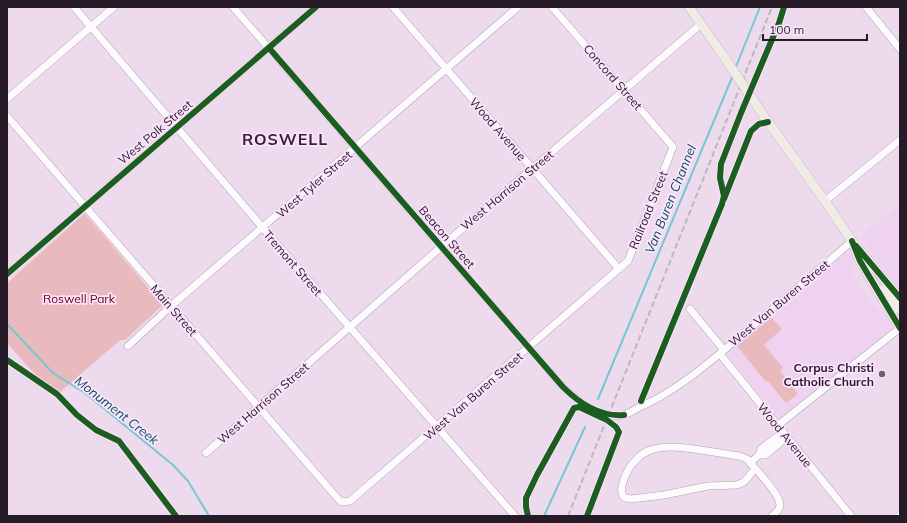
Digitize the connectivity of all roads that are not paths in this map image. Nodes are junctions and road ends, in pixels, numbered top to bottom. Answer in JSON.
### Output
{"nodes":[{"id":1,"x":74,"y":7,"type":"edge"},
{"id":2,"x":101,"y":7,"type":"edge"},
{"id":3,"x":114,"y":7,"type":"edge"},
{"id":4,"x":233,"y":7,"type":"edge"},
{"id":5,"x":316,"y":7,"type":"edge"},
{"id":6,"x":393,"y":7,"type":"edge"},
{"id":7,"x":518,"y":7,"type":"edge"},
{"id":8,"x":552,"y":7,"type":"edge"},
{"id":9,"x":689,"y":7,"type":"edge"},
{"id":10,"x":866,"y":7,"type":"edge"},
{"id":11,"x":106,"y":13,"type":"junction"},
{"id":12,"x":701,"y":24,"type":"junction"},
{"id":13,"x":91,"y":27,"type":"junction"},
{"id":14,"x":269,"y":48,"type":"junction"},
{"id":15,"x":900,"y":49,"type":"edge"},
{"id":16,"x":446,"y":69,"type":"junction"},
{"id":17,"x":625,"y":90,"type":"junction"},
{"id":18,"x":7,"y":99,"type":"edge"},
{"id":19,"x":7,"y":116,"type":"edge"},
{"id":20,"x":178,"y":127,"type":"junction"},
{"id":21,"x":900,"y":140,"type":"edge"},
{"id":22,"x":673,"y":147,"type":"joint"},
{"id":23,"x":356,"y":148,"type":"junction"},
{"id":24,"x":532,"y":169,"type":"junction"},
{"id":25,"x":825,"y":201,"type":"junction"},
{"id":26,"x":85,"y":206,"type":"junction"},
{"id":27,"x":262,"y":228,"type":"junction"},
{"id":28,"x":852,"y":241,"type":"junction"},
{"id":29,"x":441,"y":247,"type":"junction"},
{"id":30,"x":618,"y":269,"type":"junction"},
{"id":31,"x":7,"y":274,"type":"edge"},
{"id":32,"x":868,"y":276,"type":"junction"},
{"id":33,"x":900,"y":298,"type":"edge"},
{"id":34,"x":171,"y":306,"type":"junction"},
{"id":35,"x":690,"y":309,"type":"dead end"},
{"id":36,"x":900,"y":310,"type":"edge"},
{"id":37,"x":349,"y":327,"type":"junction"},
{"id":38,"x":900,"y":328,"type":"edge"},
{"id":39,"x":128,"y":346,"type":"dead end"},
{"id":40,"x":529,"y":348,"type":"junction"},
{"id":41,"x":722,"y":352,"type":"junction"},
{"id":42,"x":258,"y":407,"type":"junction"},
{"id":43,"x":624,"y":414,"type":"joint"},
{"id":44,"x":777,"y":426,"type":"junction"},
{"id":45,"x":437,"y":427,"type":"junction"},
{"id":46,"x":785,"y":435,"type":"junction"},
{"id":47,"x":206,"y":453,"type":"dead end"},
{"id":48,"x":750,"y":462,"type":"junction"},
{"id":49,"x":755,"y":469,"type":"junction"},
{"id":50,"x":343,"y":502,"type":"joint"},
{"id":51,"x":515,"y":516,"type":"edge"},
{"id":52,"x":772,"y":516,"type":"edge"},
{"id":53,"x":851,"y":516,"type":"edge"}],
"edges":[{"from":1,"to":13,"type":"street","name":"Tremont Street"},
{"from":2,"to":11,"type":"street"},
{"from":3,"to":11,"type":"street"},
{"from":4,"to":14,"type":"street","name":"Beacon Street"},
{"from":5,"to":14,"type":"street","name":"West Polk Street"},
{"from":6,"to":16,"type":"street","name":"Wood Avenue"},
{"from":7,"to":16,"type":"street","name":"West Tyler Street"},
{"from":8,"to":17,"type":"street","name":"Concord Street"},
{"from":9,"to":12,"type":"main road"},
{"from":10,"to":15,"type":"street"},
{"from":11,"to":13,"type":"street"},
{"from":12,"to":17,"type":"street","name":"West Harrison Street"},
{"from":12,"to":25,"type":"main road","bridge":true},
{"from":13,"to":18,"type":"street"},
{"from":13,"to":20,"type":"street","name":"Tremont Street"},
{"from":14,"to":20,"type":"street","name":"West Polk Street"},
{"from":14,"to":23,"type":"street","name":"Beacon Street"},
{"from":16,"to":23,"type":"street","name":"West Tyler Street"},
{"from":16,"to":24,"type":"street","name":"Wood Avenue"},
{"from":17,"to":22,"type":"street","name":"Concord Street"},
{"from":17,"to":24,"type":"street","name":"West Harrison Street"},
{"from":19,"to":26,"type":"street","name":"Main Street"},
{"from":20,"to":26,"type":"street","name":"West Polk Street"},
{"from":20,"to":27,"type":"street","name":"Tremont Street"},
{"from":21,"to":25,"type":"street"},
{"from":22,"to":30,"type":"street","name":"Railroad Street"},
{"from":23,"to":27,"type":"street","name":"West Tyler Street"},
{"from":23,"to":29,"type":"street","name":"Beacon Street"},
{"from":24,"to":29,"type":"street","name":"West Harrison Street"},
{"from":24,"to":30,"type":"street","name":"Wood Avenue"},
{"from":25,"to":28,"type":"main road"},
{"from":26,"to":31,"type":"street","name":"West Polk Street"},
{"from":26,"to":34,"type":"street","name":"Main Street"},
{"from":27,"to":34,"type":"street","name":"West Tyler Street"},
{"from":27,"to":37,"type":"street","name":"Tremont Street"},
{"from":28,"to":32,"type":"main road"},
{"from":28,"to":33,"type":"main road"},
{"from":28,"to":41,"type":"street","name":"West Van Buren Street"},
{"from":29,"to":37,"type":"street","name":"West Harrison Street"},
{"from":29,"to":40,"type":"street","name":"Beacon Street"},
{"from":30,"to":40,"type":"street","name":"West Van Buren Street"},
{"from":32,"to":36,"type":"main road"},
{"from":32,"to":38,"type":"main road"},
{"from":34,"to":39,"type":"street","name":"West Tyler Street"},
{"from":34,"to":42,"type":"street","name":"Main Street"},
{"from":35,"to":41,"type":"street","name":"Wood Avenue"},
{"from":37,"to":42,"type":"street","name":"West Harrison Street"},
{"from":37,"to":45,"type":"street","name":"Tremont Street"},
{"from":38,"to":44,"type":"street"},
{"from":40,"to":43,"type":"street","name":"Beacon Street"},
{"from":40,"to":45,"type":"street","name":"West Van Buren Street"},
{"from":41,"to":43,"type":"street","name":"West Van Buren Street"},
{"from":41,"to":44,"type":"street","name":"Wood Avenue"},
{"from":42,"to":47,"type":"street","name":"West Harrison Street"},
{"from":42,"to":50,"type":"street","name":"Main Street"},
{"from":44,"to":46,"type":"street","name":"Wood Avenue"},
{"from":45,"to":50,"type":"street","name":"West Van Buren Street"},
{"from":45,"to":51,"type":"street","name":"Tremont Street"},
{"from":46,"to":48,"type":"street"},
{"from":46,"to":53,"type":"street","name":"Wood Avenue"},
{"from":48,"to":49,"type":"street"},
{"from":48,"to":49,"type":"street"},
{"from":49,"to":52,"type":"street"}]}
